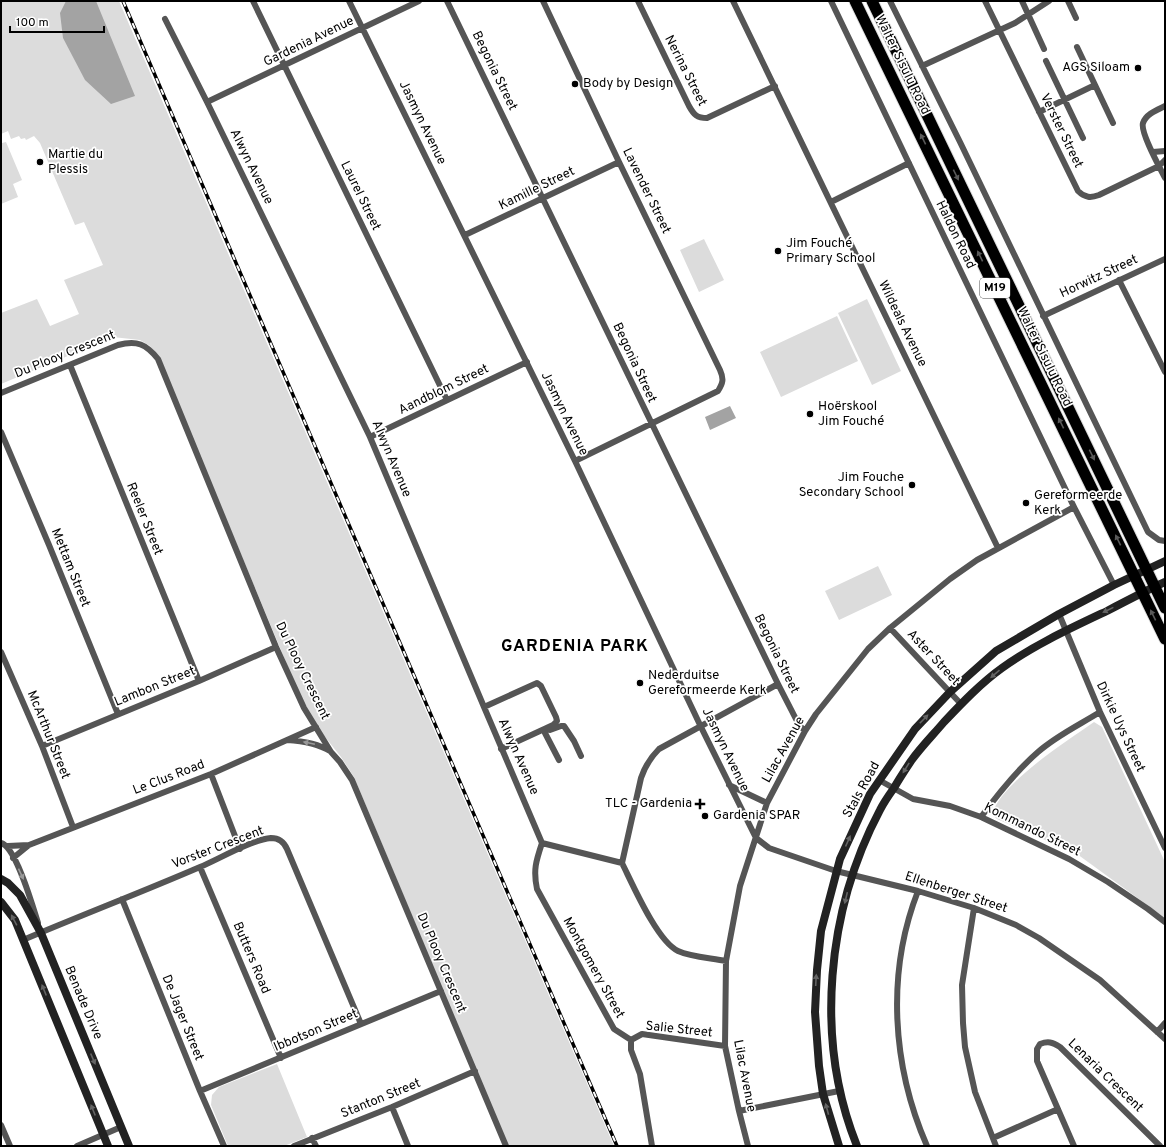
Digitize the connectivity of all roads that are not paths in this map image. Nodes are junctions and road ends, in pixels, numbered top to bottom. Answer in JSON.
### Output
{"nodes":[{"id":1,"x":253,"y":1,"type":"edge"},
{"id":2,"x":349,"y":1,"type":"edge"},
{"id":3,"x":419,"y":1,"type":"edge"},
{"id":4,"x":447,"y":1,"type":"edge"},
{"id":5,"x":543,"y":1,"type":"edge"},
{"id":6,"x":638,"y":1,"type":"edge"},
{"id":7,"x":733,"y":1,"type":"edge"},
{"id":8,"x":831,"y":1,"type":"edge"},
{"id":9,"x":856,"y":1,"type":"edge"},
{"id":10,"x":872,"y":1,"type":"edge"},
{"id":11,"x":890,"y":1,"type":"edge"},
{"id":12,"x":985,"y":1,"type":"edge"},
{"id":13,"x":1022,"y":1,"type":"edge"},
{"id":14,"x":1049,"y":1,"type":"edge"},
{"id":15,"x":1068,"y":1,"type":"edge"},
{"id":16,"x":1028,"y":14,"type":"junction"},
{"id":17,"x":1076,"y":18,"type":"dead end"},
{"id":18,"x":165,"y":19,"type":"dead end"},
{"id":19,"x":363,"y":28,"type":"junction"},
{"id":20,"x":998,"y":31,"type":"junction"},
{"id":21,"x":1077,"y":47,"type":"dead end"},
{"id":22,"x":1044,"y":49,"type":"dead end"},
{"id":23,"x":1046,"y":61,"type":"dead end"},
{"id":24,"x":285,"y":66,"type":"junction"},
{"id":25,"x":922,"y":66,"type":"junction"},
{"id":26,"x":1095,"y":85,"type":"junction"},
{"id":27,"x":775,"y":86,"type":"junction"},
{"id":28,"x":1064,"y":99,"type":"junction"},
{"id":29,"x":207,"y":102,"type":"junction"},
{"id":30,"x":1165,"y":106,"type":"edge"},
{"id":31,"x":1039,"y":112,"type":"junction"},
{"id":32,"x":1113,"y":123,"type":"dead end"},
{"id":33,"x":1083,"y":138,"type":"dead end"},
{"id":34,"x":1165,"y":151,"type":"edge"},
{"id":35,"x":1153,"y":152,"type":"junction"},
{"id":36,"x":1165,"y":160,"type":"edge"},
{"id":37,"x":619,"y":162,"type":"junction"},
{"id":38,"x":909,"y":163,"type":"junction"},
{"id":39,"x":1158,"y":166,"type":"junction"},
{"id":40,"x":1165,"y":178,"type":"edge"},
{"id":41,"x":543,"y":198,"type":"junction"},
{"id":42,"x":831,"y":202,"type":"junction"},
{"id":43,"x":465,"y":236,"type":"junction"},
{"id":44,"x":1165,"y":258,"type":"edge"},
{"id":45,"x":1119,"y":280,"type":"junction"},
{"id":46,"x":1043,"y":316,"type":"junction"},
{"id":47,"x":526,"y":362,"type":"junction"},
{"id":48,"x":70,"y":365,"type":"junction"},
{"id":49,"x":1165,"y":372,"type":"edge"},
{"id":50,"x":1,"y":393,"type":"edge"},
{"id":51,"x":447,"y":400,"type":"junction"},
{"id":52,"x":651,"y":424,"type":"junction"},
{"id":53,"x":1,"y":432,"type":"edge"},
{"id":54,"x":370,"y":437,"type":"junction"},
{"id":55,"x":575,"y":461,"type":"junction"},
{"id":56,"x":1074,"y":507,"type":"junction"},
{"id":57,"x":1165,"y":541,"type":"edge"},
{"id":58,"x":998,"y":548,"type":"junction"},
{"id":59,"x":1165,"y":561,"type":"edge"},
{"id":60,"x":1147,"y":570,"type":"junction"},
{"id":61,"x":1135,"y":575,"type":"junction"},
{"id":62,"x":1160,"y":584,"type":"edge"},
{"id":63,"x":1114,"y":585,"type":"junction"},
{"id":64,"x":1143,"y":592,"type":"junction"},
{"id":65,"x":1165,"y":608,"type":"edge"},
{"id":66,"x":1059,"y":614,"type":"junction"},
{"id":67,"x":890,"y":628,"type":"junction"},
{"id":68,"x":1066,"y":630,"type":"junction"},
{"id":69,"x":1165,"y":639,"type":"edge"},
{"id":70,"x":276,"y":647,"type":"junction"},
{"id":71,"x":1,"y":652,"type":"edge"},
{"id":72,"x":199,"y":681,"type":"junction"},
{"id":73,"x":778,"y":684,"type":"junction"},
{"id":74,"x":950,"y":692,"type":"junction"},
{"id":75,"x":961,"y":704,"type":"junction"},
{"id":76,"x":484,"y":707,"type":"junction"},
{"id":77,"x":1100,"y":712,"type":"junction"},
{"id":78,"x":118,"y":714,"type":"junction"},
{"id":79,"x":316,"y":727,"type":"junction"},
{"id":80,"x":701,"y":727,"type":"junction"},
{"id":81,"x":805,"y":731,"type":"junction"},
{"id":82,"x":545,"y":733,"type":"junction"},
{"id":83,"x":285,"y":740,"type":"junction"},
{"id":84,"x":42,"y":746,"type":"junction"},
{"id":85,"x":502,"y":750,"type":"junction"},
{"id":86,"x":331,"y":752,"type":"junction"},
{"id":87,"x":581,"y":756,"type":"dead end"},
{"id":88,"x":559,"y":760,"type":"dead end"},
{"id":89,"x":211,"y":774,"type":"junction"},
{"id":90,"x":879,"y":780,"type":"junction"},
{"id":91,"x":729,"y":784,"type":"junction"},
{"id":92,"x":894,"y":788,"type":"junction"},
{"id":93,"x":767,"y":803,"type":"junction"},
{"id":94,"x":981,"y":817,"type":"junction"},
{"id":95,"x":73,"y":827,"type":"junction"},
{"id":96,"x":756,"y":838,"type":"junction"},
{"id":97,"x":542,"y":842,"type":"junction"},
{"id":98,"x":1,"y":843,"type":"edge"},
{"id":99,"x":29,"y":845,"type":"junction"},
{"id":100,"x":8,"y":846,"type":"junction"},
{"id":101,"x":1165,"y":848,"type":"edge"},
{"id":102,"x":240,"y":849,"type":"junction"},
{"id":103,"x":13,"y":858,"type":"junction"},
{"id":104,"x":622,"y":863,"type":"junction"},
{"id":105,"x":200,"y":867,"type":"junction"},
{"id":106,"x":836,"y":871,"type":"junction"},
{"id":107,"x":852,"y":874,"type":"junction"},
{"id":108,"x":1,"y":879,"type":"edge"},
{"id":109,"x":918,"y":891,"type":"junction"},
{"id":110,"x":122,"y":898,"type":"junction"},
{"id":111,"x":1,"y":902,"type":"edge"},
{"id":112,"x":974,"y":908,"type":"junction"},
{"id":113,"x":1165,"y":922,"type":"edge"},
{"id":114,"x":41,"y":933,"type":"junction"},
{"id":115,"x":23,"y":940,"type":"junction"},
{"id":116,"x":726,"y":960,"type":"junction"},
{"id":117,"x":441,"y":991,"type":"junction"},
{"id":118,"x":1165,"y":1023,"type":"edge"},
{"id":119,"x":361,"y":1024,"type":"junction"},
{"id":120,"x":1157,"y":1032,"type":"junction"},
{"id":121,"x":1165,"y":1039,"type":"edge"},
{"id":122,"x":631,"y":1040,"type":"junction"},
{"id":123,"x":725,"y":1046,"type":"junction"},
{"id":124,"x":281,"y":1058,"type":"junction"},
{"id":125,"x":475,"y":1071,"type":"junction"},
{"id":126,"x":200,"y":1091,"type":"junction"},
{"id":127,"x":839,"y":1091,"type":"junction"},
{"id":128,"x":823,"y":1094,"type":"junction"},
{"id":129,"x":392,"y":1107,"type":"junction"},
{"id":130,"x":1058,"y":1109,"type":"junction"},
{"id":131,"x":739,"y":1111,"type":"junction"},
{"id":132,"x":1,"y":1125,"type":"edge"},
{"id":133,"x":121,"y":1128,"type":"junction"},
{"id":134,"x":104,"y":1135,"type":"junction"},
{"id":135,"x":312,"y":1138,"type":"junction"},
{"id":136,"x":993,"y":1138,"type":"junction"},
{"id":137,"x":1165,"y":1144,"type":"edge"},
{"id":138,"x":10,"y":1146,"type":"edge"},
{"id":139,"x":77,"y":1146,"type":"edge"},
{"id":140,"x":108,"y":1146,"type":"edge"},
{"id":141,"x":129,"y":1146,"type":"edge"},
{"id":142,"x":224,"y":1146,"type":"edge"},
{"id":143,"x":294,"y":1146,"type":"edge"},
{"id":144,"x":316,"y":1146,"type":"edge"},
{"id":145,"x":408,"y":1146,"type":"edge"},
{"id":146,"x":506,"y":1146,"type":"edge"},
{"id":147,"x":652,"y":1146,"type":"edge"},
{"id":148,"x":748,"y":1146,"type":"edge"},
{"id":149,"x":839,"y":1146,"type":"edge"},
{"id":150,"x":857,"y":1146,"type":"edge"},
{"id":151,"x":927,"y":1146,"type":"edge"},
{"id":152,"x":996,"y":1146,"type":"edge"},
{"id":153,"x":1074,"y":1146,"type":"edge"},
{"id":154,"x":1161,"y":1146,"type":"edge"}],
"edges":[{"from":1,"to":24,"type":"street","name":"Laurel Street"},
{"from":2,"to":19,"type":"street","name":"Jasmyn Avenue"},
{"from":3,"to":19,"type":"street","name":"Gardenia Avenue"},
{"from":4,"to":41,"type":"street","name":"Begonia Street"},
{"from":5,"to":37,"type":"street","name":"Lavender Street"},
{"from":6,"to":27,"type":"street","name":"Nerina Street"},
{"from":7,"to":27,"type":"street","name":"Wildeals Avenue"},
{"from":8,"to":38,"type":"street","name":"Haldon Road"},
{"from":61,"to":9,"type":"highway","name":"Walter Sisulu Road","number":"M19","one_way":true},
{"from":10,"to":60,"type":"highway","name":"Walter Sisulu Road","number":"M19","one_way":true},
{"from":11,"to":25,"type":"street"},
{"from":12,"to":20,"type":"street","name":"Verster Street"},
{"from":13,"to":16,"type":"street"},
{"from":14,"to":16,"type":"street"},
{"from":15,"to":17,"type":"street"},
{"from":16,"to":20,"type":"street"},
{"from":16,"to":22,"type":"street"},
{"from":18,"to":29,"type":"street","name":"Alwyn Avenue"},
{"from":19,"to":24,"type":"street","name":"Gardenia Avenue"},
{"from":19,"to":43,"type":"street","name":"Jasmyn Avenue"},
{"from":20,"to":25,"type":"street"},
{"from":20,"to":31,"type":"street","name":"Verster Street"},
{"from":21,"to":26,"type":"street"},
{"from":23,"to":28,"type":"street"},
{"from":24,"to":29,"type":"street","name":"Gardenia Avenue"},
{"from":24,"to":51,"type":"street","name":"Laurel Street"},
{"from":25,"to":46,"type":"street"},
{"from":26,"to":28,"type":"street"},
{"from":26,"to":32,"type":"street"},
{"from":27,"to":42,"type":"street","name":"Wildeals Avenue"},
{"from":28,"to":31,"type":"street"},
{"from":28,"to":33,"type":"street"},
{"from":29,"to":54,"type":"street","name":"Alwyn Avenue"},
{"from":30,"to":35,"type":"street"},
{"from":31,"to":39,"type":"street","name":"Verster Street"},
{"from":34,"to":35,"type":"street"},
{"from":35,"to":39,"type":"street"},
{"from":36,"to":39,"type":"street"},
{"from":37,"to":41,"type":"street","name":"Kamille Street"},
{"from":37,"to":52,"type":"street","name":"Lavender Street"},
{"from":38,"to":42,"type":"street"},
{"from":38,"to":56,"type":"street","name":"Haldon Road"},
{"from":39,"to":40,"type":"street"},
{"from":41,"to":43,"type":"street","name":"Kamille Street"},
{"from":41,"to":52,"type":"street","name":"Begonia Street"},
{"from":42,"to":58,"type":"street","name":"Wildeals Avenue"},
{"from":43,"to":47,"type":"street","name":"Jasmyn Avenue"},
{"from":44,"to":45,"type":"street","name":"Horwitz Street"},
{"from":45,"to":46,"type":"street","name":"Horwitz Street"},
{"from":45,"to":49,"type":"street"},
{"from":46,"to":57,"type":"street"},
{"from":47,"to":51,"type":"street","name":"Aandblom Street"},
{"from":47,"to":55,"type":"street","name":"Jasmyn Avenue"},
{"from":48,"to":50,"type":"street","name":"Du Plooy Crescent"},
{"from":48,"to":70,"type":"street","name":"Du Plooy Crescent"},
{"from":48,"to":72,"type":"street","name":"Reeler Street"},
{"from":51,"to":54,"type":"street","name":"Aandblom Street"},
{"from":52,"to":55,"type":"street"},
{"from":52,"to":73,"type":"street","name":"Begonia Street"},
{"from":53,"to":78,"type":"street","name":"Mettam Street"},
{"from":54,"to":76,"type":"street","name":"Alwyn Avenue"},
{"from":55,"to":80,"type":"street","name":"Jasmyn Avenue"},
{"from":56,"to":58,"type":"street","name":"Lilac Avenue"},
{"from":56,"to":63,"type":"street","name":"Haldon Road"},
{"from":58,"to":67,"type":"street","name":"Lilac Avenue"},
{"from":59,"to":60,"type":"street","name":"Stals Road"},
{"from":60,"to":61,"type":"street","name":"Stals Road"},
{"from":60,"to":62,"type":"highway","name":"Walter Sisulu Road","number":"M19"},
{"from":61,"to":63,"type":"street","name":"Stals Road"},
{"from":61,"to":64,"type":"highway","name":"Walter Sisulu Road","number":"M19"},
{"from":62,"to":64,"type":"street","name":"Stals Road"},
{"from":62,"to":65,"type":"highway","name":"Walter Sisulu Road","number":"M19"},
{"from":63,"to":66,"type":"street","name":"Stals Road"},
{"from":64,"to":68,"type":"street","name":"Stals Road","one_way":true},
{"from":69,"to":64,"type":"highway","name":"Walter Sisulu Road","number":"M19","one_way":true},
{"from":66,"to":68,"type":"street","name":"Dirkie Uys Street"},
{"from":66,"to":74,"type":"street","name":"Stals Road"},
{"from":67,"to":74,"type":"street","name":"Aster Street"},
{"from":67,"to":81,"type":"street","name":"Lilac Avenue"},
{"from":68,"to":75,"type":"street","name":"Stals Road","one_way":true},
{"from":68,"to":77,"type":"street","name":"Dirkie Uys Street"},
{"from":70,"to":72,"type":"street","name":"Lambon Street"},
{"from":70,"to":79,"type":"street","name":"Du Plooy Crescent"},
{"from":71,"to":84,"type":"street","name":"McArthur Street"},
{"from":72,"to":78,"type":"street","name":"Lambon Street"},
{"from":73,"to":80,"type":"street"},
{"from":73,"to":81,"type":"street","name":"Begonia Street"},
{"from":74,"to":75,"type":"street","name":"Aster Street"},
{"from":90,"to":74,"type":"street","name":"Stals Road","one_way":true},
{"from":75,"to":92,"type":"street","name":"Stals Road","one_way":true},
{"from":76,"to":85,"type":"street","name":"Alwyn Avenue"},
{"from":76,"to":85,"type":"street"},
{"from":77,"to":94,"type":"street"},
{"from":77,"to":101,"type":"street","name":"Dirkie Uys Street"},
{"from":78,"to":84,"type":"street","name":"Lambon Street"},
{"from":79,"to":83,"type":"street","name":"Le Clus Road"},
{"from":79,"to":86,"type":"street","name":"Du Plooy Crescent"},
{"from":80,"to":91,"type":"street","name":"Jasmyn Avenue"},
{"from":80,"to":104,"type":"street"},
{"from":81,"to":93,"type":"street","name":"Lilac Avenue"},
{"from":82,"to":85,"type":"street"},
{"from":82,"to":87,"type":"street"},
{"from":82,"to":88,"type":"street"},
{"from":86,"to":83,"type":"street","one_way":true},
{"from":83,"to":89,"type":"street","name":"Le Clus Road"},
{"from":84,"to":95,"type":"street","name":"McArthur Street"},
{"from":85,"to":97,"type":"street","name":"Alwyn Avenue"},
{"from":86,"to":117,"type":"street","name":"Du Plooy Crescent"},
{"from":89,"to":95,"type":"street","name":"Le Clus Road"},
{"from":89,"to":102,"type":"street"},
{"from":90,"to":92,"type":"street","name":"Kommando Street"},
{"from":106,"to":90,"type":"street","name":"Stals Road","one_way":true},
{"from":91,"to":93,"type":"street"},
{"from":91,"to":96,"type":"street","name":"Jasmyn Avenue"},
{"from":92,"to":94,"type":"street","name":"Kommando Street"},
{"from":92,"to":107,"type":"street","name":"Stals Road"},
{"from":93,"to":96,"type":"street","name":"Lilac Avenue"},
{"from":94,"to":113,"type":"street","name":"Kommando Street"},
{"from":95,"to":99,"type":"street","name":"Le Clus Road"},
{"from":96,"to":106,"type":"street","name":"Ellenberger Street"},
{"from":96,"to":116,"type":"street","name":"Lilac Avenue"},
{"from":97,"to":104,"type":"street"},
{"from":97,"to":122,"type":"street","name":"Montgomery Street"},
{"from":98,"to":100,"type":"street"},
{"from":99,"to":100,"type":"street","name":"Le Clus Road"},
{"from":99,"to":103,"type":"street","name":"Le Clus Road"},
{"from":100,"to":103,"type":"street"},
{"from":102,"to":105,"type":"street","name":"Vorster Crescent"},
{"from":102,"to":119,"type":"street","name":"Vorster Crescent"},
{"from":103,"to":114,"type":"street","one_way":true},
{"from":104,"to":116,"type":"street"},
{"from":105,"to":110,"type":"street","name":"Vorster Crescent"},
{"from":105,"to":124,"type":"street","name":"Butters Road"},
{"from":106,"to":107,"type":"street","name":"Ellenberger Street"},
{"from":128,"to":106,"type":"street","name":"Stals Road","one_way":true},
{"from":107,"to":109,"type":"street","name":"Ellenberger Street"},
{"from":107,"to":127,"type":"street","name":"Stals Road","one_way":true},
{"from":108,"to":114,"type":"street","name":"Benade Drive"},
{"from":109,"to":112,"type":"street","name":"Ellenberger Street"},
{"from":109,"to":151,"type":"street"},
{"from":110,"to":114,"type":"street","name":"Vorster Crescent"},
{"from":110,"to":126,"type":"street","name":"De Jager Street"},
{"from":115,"to":111,"type":"street","one_way":true},
{"from":112,"to":120,"type":"street","name":"Ellenberger Street"},
{"from":112,"to":136,"type":"street"},
{"from":114,"to":115,"type":"street","name":"Vorster Crescent"},
{"from":114,"to":133,"type":"street","name":"Benade Drive","one_way":true},
{"from":134,"to":115,"type":"street","one_way":true},
{"from":116,"to":123,"type":"street","name":"Lilac Avenue"},
{"from":117,"to":119,"type":"street","name":"Ibbotson Street"},
{"from":117,"to":125,"type":"street","name":"Du Plooy Crescent"},
{"from":118,"to":120,"type":"street"},
{"from":119,"to":124,"type":"street","name":"Ibbotson Street"},
{"from":120,"to":121,"type":"street","name":"Ellenberger Street"},
{"from":122,"to":123,"type":"street","name":"Salie Street"},
{"from":122,"to":147,"type":"street"},
{"from":123,"to":131,"type":"street","name":"Lilac Avenue"},
{"from":124,"to":126,"type":"street","name":"Ibbotson Street"},
{"from":125,"to":129,"type":"street","name":"Stanton Street"},
{"from":125,"to":146,"type":"street","name":"Du Plooy Crescent"},
{"from":126,"to":142,"type":"street","name":"De Jager Street"},
{"from":127,"to":128,"type":"street"},
{"from":127,"to":150,"type":"street","name":"Stals Road"},
{"from":128,"to":131,"type":"street"},
{"from":149,"to":128,"type":"street","name":"Stals Road","one_way":true},
{"from":129,"to":135,"type":"street","name":"Stanton Street"},
{"from":129,"to":145,"type":"street"},
{"from":130,"to":136,"type":"street"},
{"from":130,"to":153,"type":"street","name":"Lenaria Crescent"},
{"from":130,"to":154,"type":"street","name":"Lenaria Crescent"},
{"from":131,"to":148,"type":"street","name":"Lilac Avenue"},
{"from":132,"to":138,"type":"street"},
{"from":133,"to":134,"type":"street"},
{"from":133,"to":141,"type":"street","name":"Benade Drive"},
{"from":134,"to":139,"type":"street"},
{"from":134,"to":140,"type":"street"},
{"from":135,"to":143,"type":"street","name":"Stanton Street"},
{"from":135,"to":144,"type":"street"},
{"from":136,"to":152,"type":"street"},
{"from":137,"to":154,"type":"street","name":"Lenaria Crescent"}]}
